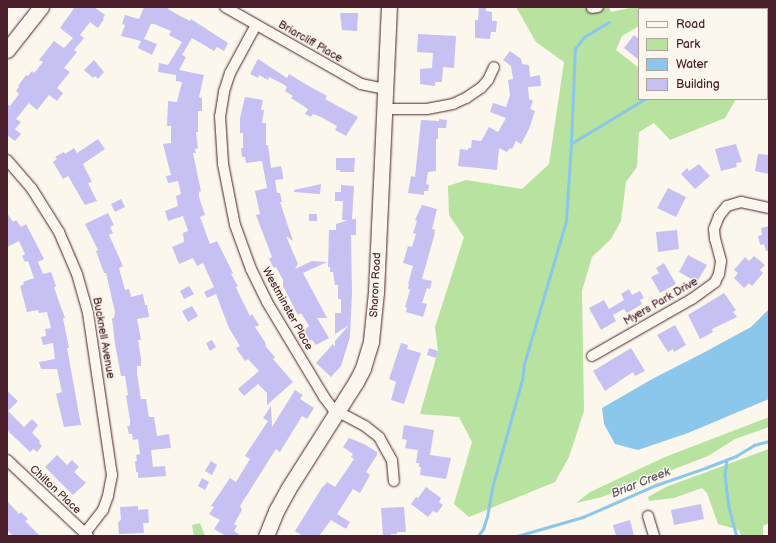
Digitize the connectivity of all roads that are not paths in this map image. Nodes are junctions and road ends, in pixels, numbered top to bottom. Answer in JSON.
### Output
{"nodes":[{"id":1,"x":41,"y":7,"type":"edge"},
{"id":2,"x":225,"y":7,"type":"edge"},
{"id":3,"x":389,"y":7,"type":"edge"},
{"id":4,"x":256,"y":25,"type":"junction"},
{"id":5,"x":7,"y":50,"type":"edge"},
{"id":6,"x":494,"y":68,"type":"dead end"},
{"id":7,"x":386,"y":89,"type":"junction"},
{"id":8,"x":384,"y":109,"type":"junction"},
{"id":9,"x":7,"y":160,"type":"edge"},
{"id":10,"x":769,"y":208,"type":"edge"},
{"id":11,"x":592,"y":356,"type":"dead end"},
{"id":12,"x":337,"y":411,"type":"junction"},
{"id":13,"x":7,"y":460,"type":"edge"},
{"id":14,"x":394,"y":481,"type":"dead end"},
{"id":15,"x":648,"y":516,"type":"dead end"},
{"id":16,"x":87,"y":535,"type":"edge"},
{"id":17,"x":266,"y":536,"type":"edge"},
{"id":18,"x":654,"y":536,"type":"edge"}],
"edges":[{"from":1,"to":5,"type":"street"},
{"from":2,"to":4,"type":"street","name":"Briarcliff Place"},
{"from":3,"to":7,"type":"street","name":"Sharon Road"},
{"from":4,"to":7,"type":"street","name":"Briarcliff Place"},
{"from":4,"to":12,"type":"street","name":"Westminster Place"},
{"from":6,"to":8,"type":"street"},
{"from":7,"to":8,"type":"street","name":"Sharon Road"},
{"from":8,"to":12,"type":"street","name":"Sharon Road"},
{"from":9,"to":16,"type":"street","name":"Bucknell Avenue"},
{"from":10,"to":11,"type":"street","name":"Myers Park Drive"},
{"from":12,"to":14,"type":"street","name":"Westminster Place"},
{"from":12,"to":17,"type":"street","name":"Sharon Road"},
{"from":13,"to":16,"type":"street","name":"Chilton Place"},
{"from":15,"to":18,"type":"street"}]}
